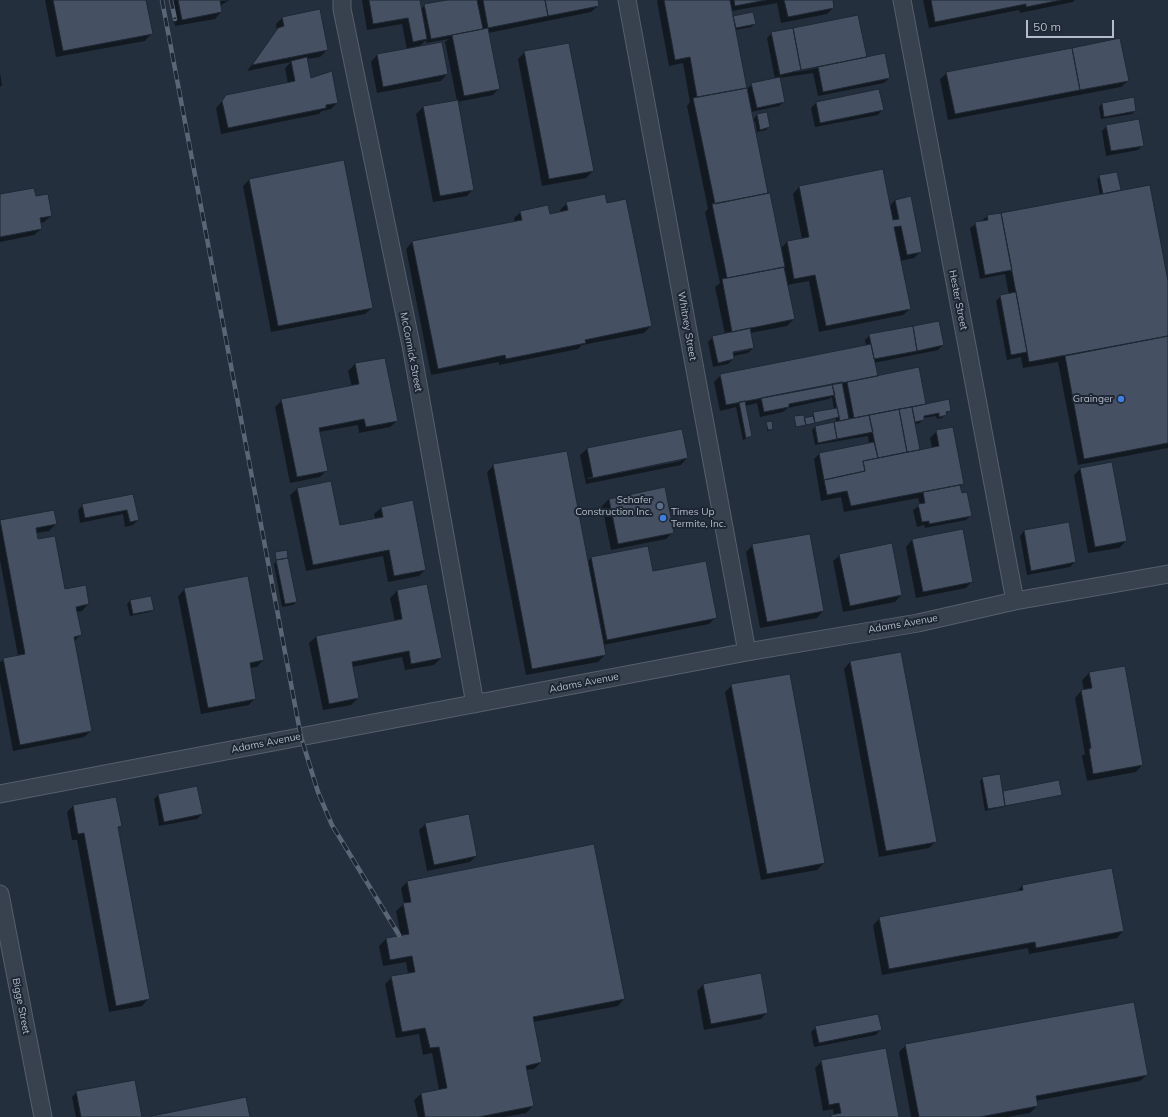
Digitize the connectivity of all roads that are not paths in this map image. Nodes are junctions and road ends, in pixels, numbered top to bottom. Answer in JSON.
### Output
{"nodes":[{"id":1,"x":342,"y":0,"type":"edge"},
{"id":2,"x":627,"y":0,"type":"edge"},
{"id":3,"x":902,"y":0,"type":"edge"},
{"id":4,"x":1168,"y":574,"type":"edge"},
{"id":5,"x":1015,"y":601,"type":"junction"},
{"id":6,"x":747,"y":652,"type":"junction"},
{"id":7,"x":475,"y":704,"type":"junction"},
{"id":8,"x":0,"y":794,"type":"edge"},
{"id":9,"x":0,"y":894,"type":"edge"},
{"id":10,"x":43,"y":1117,"type":"edge"}],
"edges":[{"from":1,"to":7,"type":"street","name":"McCormick Street"},
{"from":2,"to":6,"type":"street","name":"Whitney Street"},
{"from":3,"to":5,"type":"street","name":"Hester Street"},
{"from":4,"to":5,"type":"street","name":"Adams Avenue"},
{"from":5,"to":6,"type":"street","name":"Adams Avenue"},
{"from":6,"to":7,"type":"street","name":"Adams Avenue"},
{"from":7,"to":8,"type":"street","name":"Adams Avenue"},
{"from":9,"to":10,"type":"street","name":"Bigge Street"}]}
